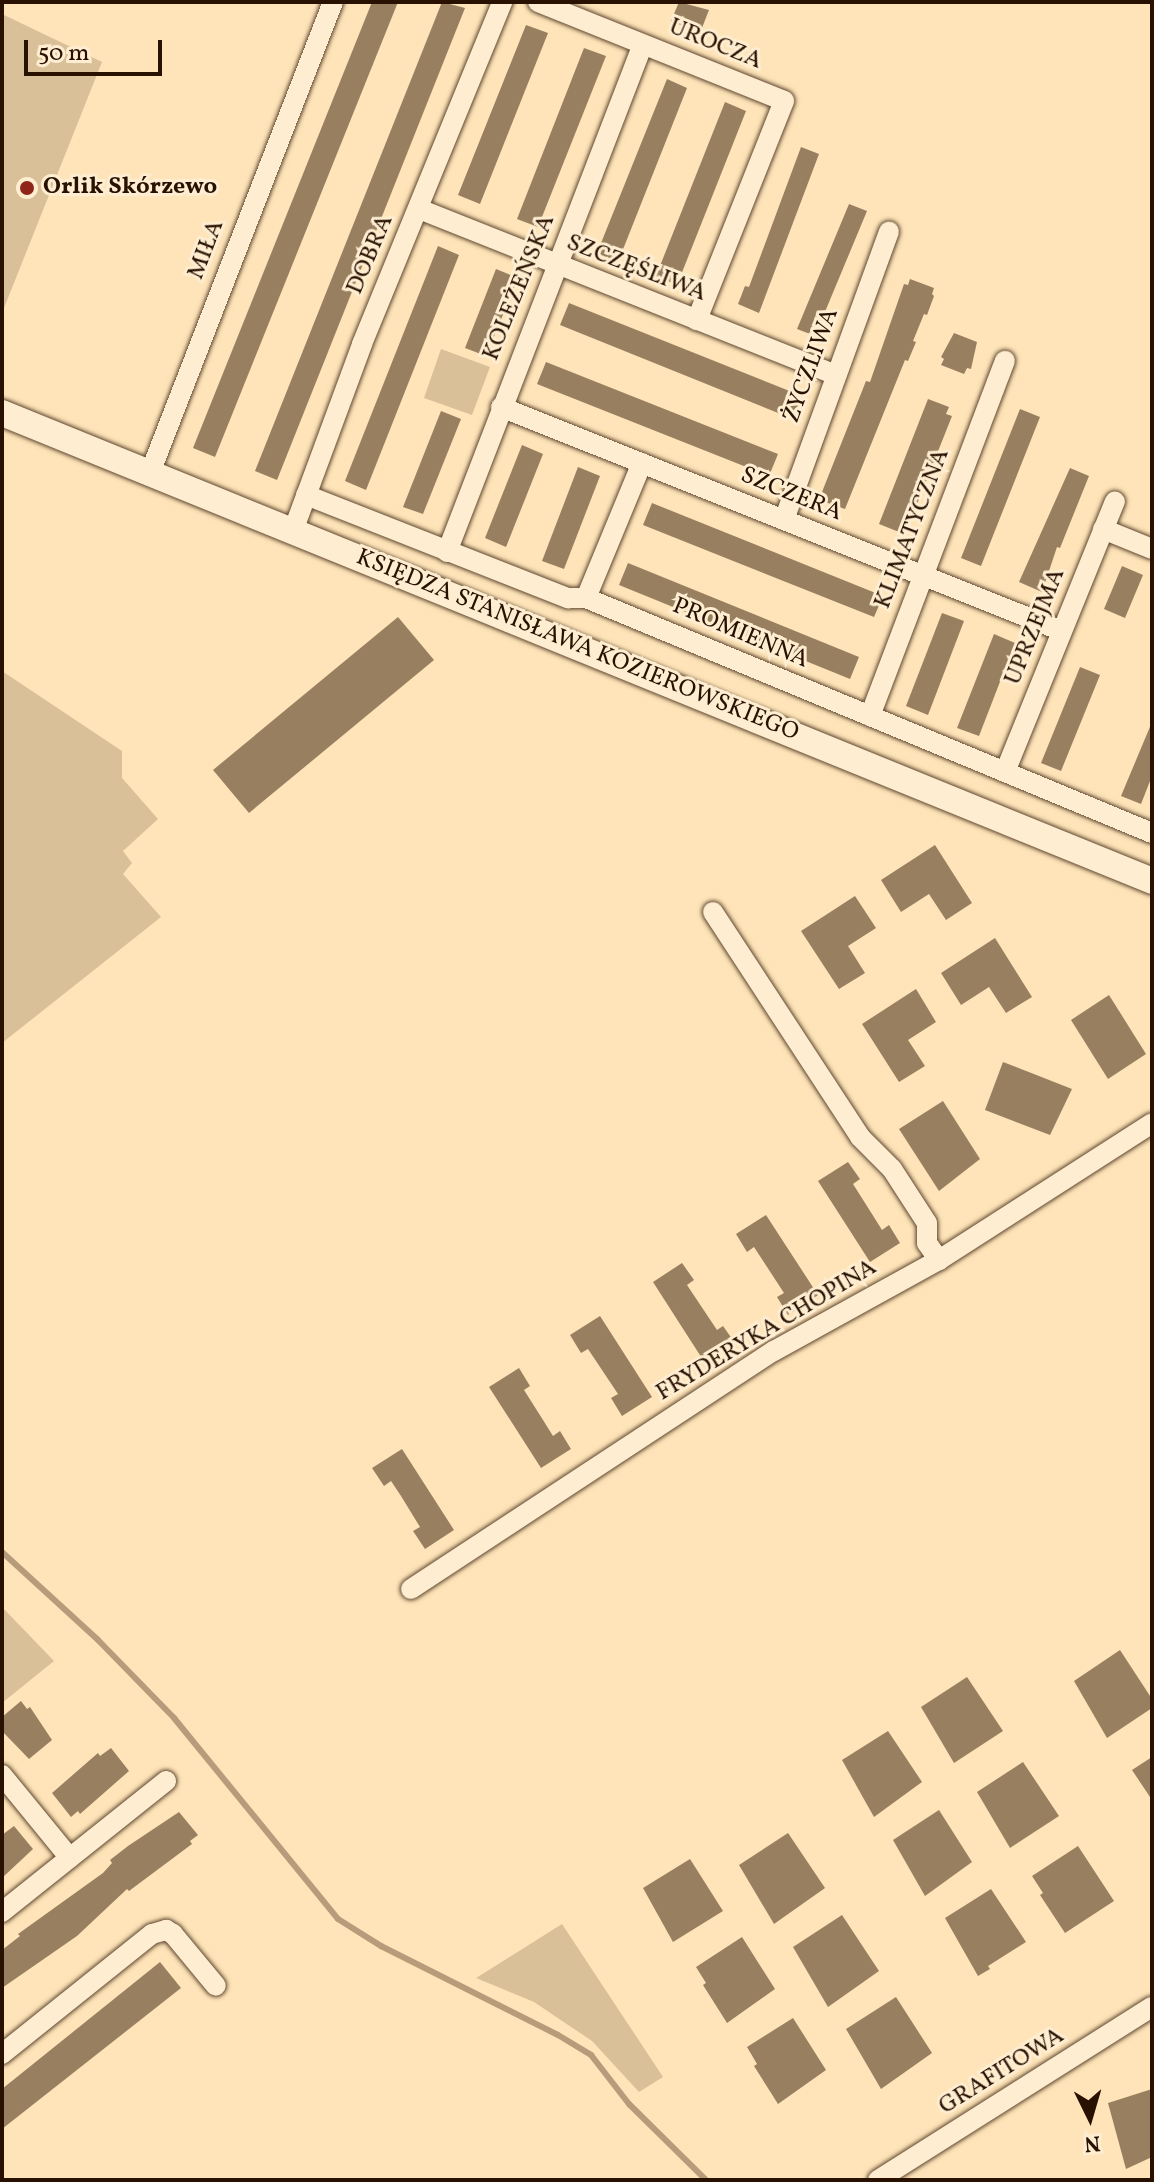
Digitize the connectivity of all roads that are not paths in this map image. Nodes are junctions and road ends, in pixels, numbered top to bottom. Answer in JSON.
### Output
{"nodes":[{"id":1,"x":333,"y":2,"type":"edge"},
{"id":2,"x":502,"y":2,"type":"edge"},
{"id":3,"x":538,"y":2,"type":"edge"},
{"id":4,"x":643,"y":44,"type":"junction"},
{"id":5,"x":419,"y":209,"type":"junction"},
{"id":6,"x":889,"y":231,"type":"dead end"},
{"id":7,"x":558,"y":266,"type":"junction"},
{"id":8,"x":697,"y":320,"type":"junction"},
{"id":9,"x":1005,"y":361,"type":"dead end"},
{"id":10,"x":836,"y":375,"type":"junction"},
{"id":11,"x":501,"y":407,"type":"junction"},
{"id":12,"x":2,"y":413,"type":"edge"},
{"id":13,"x":642,"y":463,"type":"junction"},
{"id":14,"x":150,"y":473,"type":"junction"},
{"id":15,"x":306,"y":495,"type":"junction"},
{"id":16,"x":1115,"y":501,"type":"dead end"},
{"id":17,"x":784,"y":520,"type":"junction"},
{"id":18,"x":1103,"y":529,"type":"junction"},
{"id":19,"x":293,"y":531,"type":"junction"},
{"id":20,"x":1152,"y":549,"type":"edge"},
{"id":21,"x":447,"y":552,"type":"junction"},
{"id":22,"x":923,"y":575,"type":"junction"},
{"id":23,"x":586,"y":598,"type":"junction"},
{"id":24,"x":1062,"y":631,"type":"junction"},
{"id":25,"x":870,"y":716,"type":"junction"},
{"id":26,"x":1005,"y":772,"type":"junction"},
{"id":27,"x":1152,"y":833,"type":"edge"},
{"id":28,"x":1152,"y":881,"type":"edge"},
{"id":29,"x":713,"y":912,"type":"dead end"},
{"id":30,"x":1152,"y":1123,"type":"edge"},
{"id":31,"x":939,"y":1260,"type":"junction"},
{"id":32,"x":411,"y":1589,"type":"dead end"},
{"id":33,"x":2,"y":1775,"type":"edge"},
{"id":34,"x":166,"y":1781,"type":"dead end"},
{"id":35,"x":70,"y":1858,"type":"junction"},
{"id":36,"x":2,"y":1912,"type":"edge"},
{"id":37,"x":216,"y":1986,"type":"dead end"},
{"id":38,"x":1152,"y":2007,"type":"edge"},
{"id":39,"x":2,"y":2054,"type":"edge"},
{"id":40,"x":878,"y":2180,"type":"edge"}],
"edges":[{"from":1,"to":14,"type":"street","name":"MIŁA"},
{"from":2,"to":5,"type":"street","name":"DOBRA"},
{"from":3,"to":4,"type":"street","name":"UROCZA"},
{"from":4,"to":7,"type":"street","name":"KOLEŻEŃSKA"},
{"from":4,"to":8,"type":"street","name":"UROCZA"},
{"from":5,"to":7,"type":"street","name":"SZCZĘŚLIWA"},
{"from":5,"to":15,"type":"street","name":"DOBRA"},
{"from":6,"to":10,"type":"street","name":"ŻYCZLIWA"},
{"from":7,"to":8,"type":"street","name":"SZCZĘŚLIWA"},
{"from":7,"to":11,"type":"street","name":"KOLEŻEŃSKA"},
{"from":8,"to":10,"type":"street","name":"SZCZĘŚLIWA"},
{"from":9,"to":22,"type":"street","name":"KLIMATYCZNA"},
{"from":10,"to":17,"type":"street","name":"ŻYCZLIWA"},
{"from":11,"to":13,"type":"street","name":"SZCZERA"},
{"from":11,"to":21,"type":"street","name":"KOLEŻEŃSKA"},
{"from":12,"to":14,"type":"street","name":"KSIĘDZA STANISŁAWA KOZIEROWSKIEGO"},
{"from":13,"to":17,"type":"street","name":"SZCZERA"},
{"from":13,"to":23,"type":"street"},
{"from":14,"to":19,"type":"street","name":"KSIĘDZA STANISŁAWA KOZIEROWSKIEGO"},
{"from":15,"to":19,"type":"street","name":"DOBRA"},
{"from":15,"to":21,"type":"street","name":"PROMIENNA"},
{"from":16,"to":18,"type":"street","name":"UPRZEJMA"},
{"from":17,"to":22,"type":"street","name":"SZCZERA"},
{"from":18,"to":20,"type":"street"},
{"from":18,"to":24,"type":"street","name":"UPRZEJMA"},
{"from":19,"to":28,"type":"street","name":"KSIĘDZA STANISŁAWA KOZIEROWSKIEGO"},
{"from":21,"to":23,"type":"street","name":"PROMIENNA"},
{"from":22,"to":24,"type":"street","name":"SZCZERA"},
{"from":22,"to":25,"type":"street","name":"KLIMATYCZNA"},
{"from":23,"to":25,"type":"street","name":"PROMIENNA"},
{"from":24,"to":26,"type":"street","name":"UPRZEJMA"},
{"from":25,"to":26,"type":"street","name":"PROMIENNA"},
{"from":26,"to":27,"type":"street","name":"PROMIENNA"},
{"from":29,"to":31,"type":"street"},
{"from":30,"to":31,"type":"street","name":"FRYDERYKA CHOPINA"},
{"from":31,"to":32,"type":"street","name":"FRYDERYKA CHOPINA"},
{"from":33,"to":35,"type":"street"},
{"from":34,"to":35,"type":"street"},
{"from":35,"to":36,"type":"street"},
{"from":37,"to":39,"type":"street"},
{"from":38,"to":40,"type":"street","name":"GRAFITOWA"}]}
